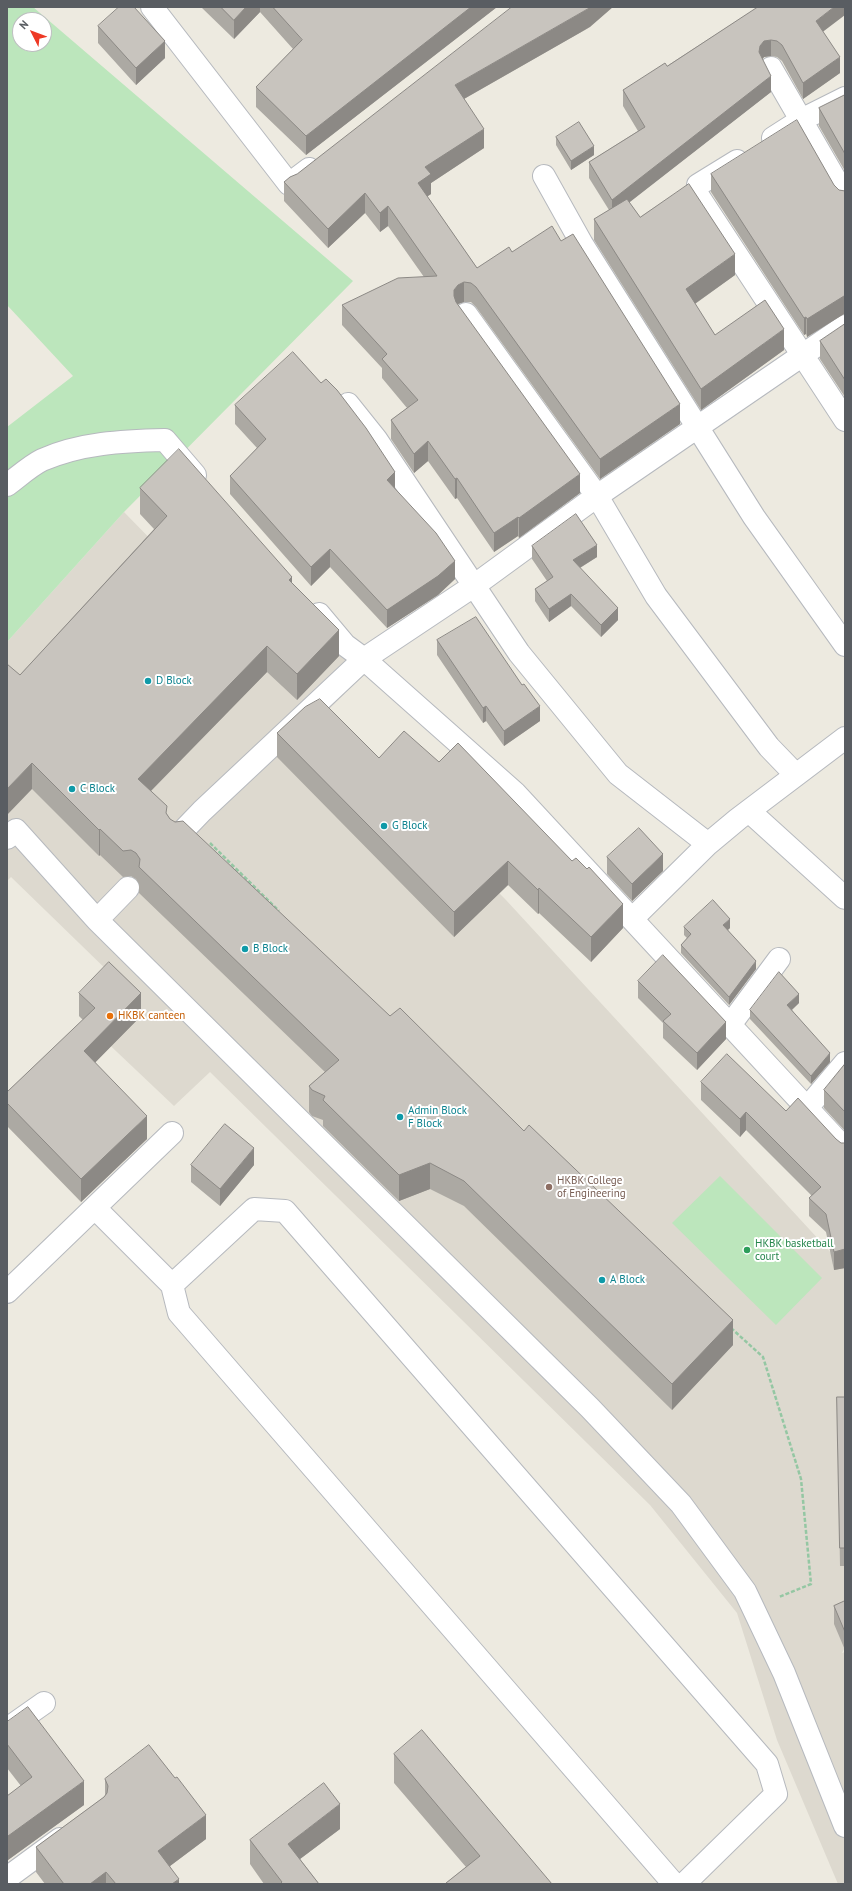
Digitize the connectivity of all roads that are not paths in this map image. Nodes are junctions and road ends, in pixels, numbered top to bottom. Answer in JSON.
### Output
{"nodes":[{"id":1,"x":152,"y":7,"type":"edge"},
{"id":2,"x":771,"y":68,"type":"dead end"},
{"id":3,"x":845,"y":98,"type":"edge"},
{"id":4,"x":801,"y":120,"type":"junction"},
{"id":5,"x":326,"y":156,"type":"edge"},
{"id":6,"x":544,"y":176,"type":"dead end"},
{"id":7,"x":845,"y":196,"type":"edge"},
{"id":8,"x":466,"y":314,"type":"edge"},
{"id":9,"x":845,"y":326,"type":"edge"},
{"id":10,"x":802,"y":355,"type":"junction"},
{"id":11,"x":348,"y":404,"type":"edge"},
{"id":12,"x":845,"y":420,"type":"edge"},
{"id":13,"x":698,"y":427,"type":"junction"},
{"id":14,"x":7,"y":485,"type":"edge"},
{"id":15,"x":206,"y":487,"type":"edge"},
{"id":16,"x":597,"y":496,"type":"junction"},
{"id":17,"x":475,"y":585,"type":"junction"},
{"id":18,"x":304,"y":597,"type":"edge"},
{"id":19,"x":845,"y":645,"type":"edge"},
{"id":20,"x":364,"y":659,"type":"junction"},
{"id":21,"x":845,"y":738,"type":"edge"},
{"id":22,"x":796,"y":775,"type":"junction"},
{"id":23,"x":749,"y":811,"type":"junction"},
{"id":24,"x":178,"y":836,"type":"edge"},
{"id":25,"x":7,"y":838,"type":"edge"},
{"id":26,"x":708,"y":844,"type":"junction"},
{"id":27,"x":128,"y":888,"type":"dead end"},
{"id":28,"x":841,"y":888,"type":"edge"},
{"id":29,"x":632,"y":919,"type":"junction"},
{"id":30,"x":97,"y":920,"type":"junction"},
{"id":31,"x":779,"y":959,"type":"dead end"},
{"id":32,"x":730,"y":1025,"type":"junction"},
{"id":33,"x":845,"y":1063,"type":"edge"},
{"id":34,"x":807,"y":1108,"type":"junction"},
{"id":35,"x":172,"y":1133,"type":"dead end"},
{"id":36,"x":845,"y":1149,"type":"edge"},
{"id":37,"x":95,"y":1208,"type":"junction"},
{"id":38,"x":172,"y":1285,"type":"junction"},
{"id":39,"x":7,"y":1292,"type":"edge"},
{"id":40,"x":44,"y":1703,"type":"dead end"},
{"id":41,"x":7,"y":1729,"type":"edge"},
{"id":42,"x":78,"y":1825,"type":"edge"},
{"id":43,"x":845,"y":1826,"type":"edge"},
{"id":44,"x":12,"y":1876,"type":"edge"},
{"id":45,"x":674,"y":1884,"type":"edge"},
{"id":46,"x":684,"y":1884,"type":"edge"}],
"edges":[{"from":1,"to":5,"type":"street"},
{"from":2,"to":4,"type":"street"},
{"from":3,"to":4,"type":"street"},
{"from":4,"to":7,"type":"street"},
{"from":4,"to":10,"type":"street"},
{"from":6,"to":13,"type":"street"},
{"from":8,"to":16,"type":"street"},
{"from":9,"to":10,"type":"street"},
{"from":10,"to":12,"type":"street"},
{"from":10,"to":13,"type":"street"},
{"from":11,"to":17,"type":"street"},
{"from":13,"to":16,"type":"street"},
{"from":13,"to":19,"type":"street"},
{"from":14,"to":15,"type":"street"},
{"from":16,"to":17,"type":"street"},
{"from":16,"to":22,"type":"street"},
{"from":17,"to":20,"type":"street"},
{"from":17,"to":26,"type":"street"},
{"from":18,"to":20,"type":"street"},
{"from":20,"to":24,"type":"street"},
{"from":20,"to":29,"type":"street"},
{"from":21,"to":22,"type":"street"},
{"from":22,"to":23,"type":"street"},
{"from":23,"to":26,"type":"street"},
{"from":23,"to":28,"type":"street"},
{"from":25,"to":30,"type":"street"},
{"from":26,"to":29,"type":"street"},
{"from":27,"to":30,"type":"street"},
{"from":29,"to":32,"type":"street"},
{"from":30,"to":43,"type":"street"},
{"from":31,"to":32,"type":"street"},
{"from":32,"to":34,"type":"street"},
{"from":33,"to":34,"type":"street"},
{"from":34,"to":36,"type":"street"},
{"from":35,"to":37,"type":"street"},
{"from":37,"to":38,"type":"street"},
{"from":37,"to":39,"type":"street"},
{"from":38,"to":45,"type":"street"},
{"from":38,"to":46,"type":"street"},
{"from":40,"to":41,"type":"street"},
{"from":42,"to":44,"type":"street"}]}
